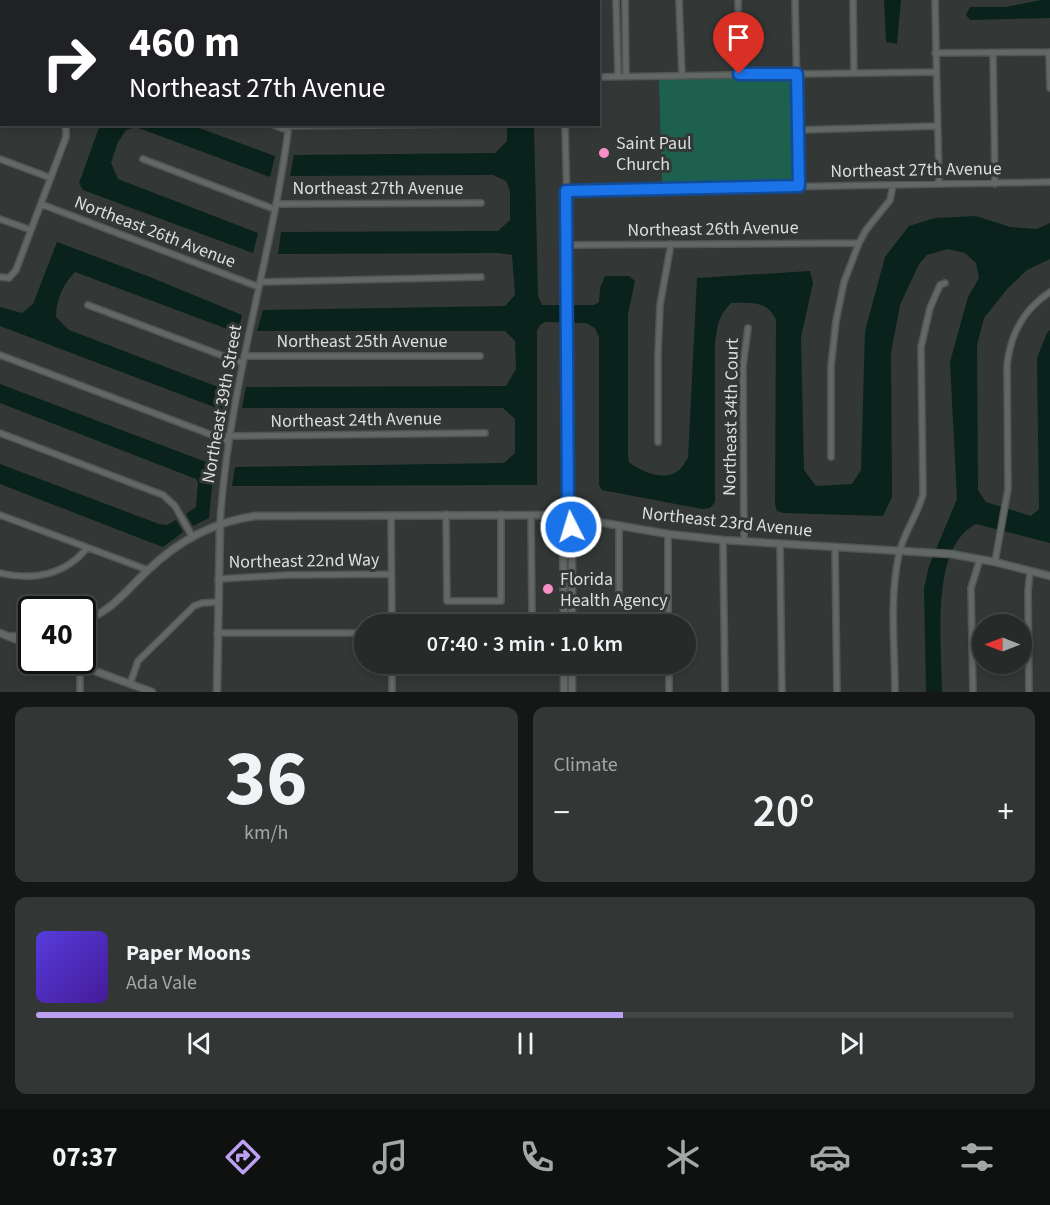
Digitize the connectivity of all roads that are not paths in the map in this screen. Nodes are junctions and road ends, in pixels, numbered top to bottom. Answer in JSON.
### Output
{"nodes":[{"id":1,"x":616,"y":0,"type":"edge"},
{"id":2,"x":625,"y":0,"type":"edge"},
{"id":3,"x":680,"y":0,"type":"edge"},
{"id":4,"x":738,"y":0,"type":"edge"},
{"id":5,"x":795,"y":0,"type":"edge"},
{"id":6,"x":853,"y":0,"type":"edge"},
{"id":7,"x":934,"y":0,"type":"edge"},
{"id":8,"x":1050,"y":52,"type":"edge"},
{"id":9,"x":935,"y":53,"type":"junction"},
{"id":10,"x":993,"y":53,"type":"junction"},
{"id":11,"x":936,"y":72,"type":"junction"},
{"id":12,"x":854,"y":73,"type":"junction"},
{"id":13,"x":739,"y":74,"type":"junction"},
{"id":14,"x":797,"y":74,"type":"junction"},
{"id":15,"x":682,"y":75,"type":"junction"},
{"id":16,"x":618,"y":76,"type":"junction"},
{"id":17,"x":626,"y":76,"type":"junction"},
{"id":18,"x":600,"y":77,"type":"edge"},
{"id":19,"x":1050,"y":88,"type":"edge"},
{"id":20,"x":289,"y":126,"type":"edge"},
{"id":21,"x":565,"y":126,"type":"edge"},
{"id":22,"x":937,"y":126,"type":"junction"},
{"id":23,"x":65,"y":127,"type":"edge"},
{"id":24,"x":798,"y":130,"type":"junction"},
{"id":25,"x":0,"y":159,"type":"edge"},
{"id":26,"x":143,"y":159,"type":"dead end"},
{"id":27,"x":51,"y":178,"type":"junction"},
{"id":28,"x":1050,"y":183,"type":"edge"},
{"id":29,"x":939,"y":184,"type":"junction"},
{"id":30,"x":995,"y":184,"type":"junction"},
{"id":31,"x":893,"y":185,"type":"junction"},
{"id":32,"x":799,"y":186,"type":"junction"},
{"id":33,"x":566,"y":191,"type":"junction"},
{"id":34,"x":481,"y":203,"type":"dead end"},
{"id":35,"x":41,"y":204,"type":"junction"},
{"id":36,"x":275,"y":207,"type":"junction"},
{"id":37,"x":0,"y":219,"type":"edge"},
{"id":38,"x":31,"y":230,"type":"junction"},
{"id":39,"x":859,"y":243,"type":"junction"},
{"id":40,"x":671,"y":244,"type":"junction"},
{"id":41,"x":567,"y":245,"type":"junction"},
{"id":42,"x":0,"y":277,"type":"edge"},
{"id":43,"x":481,"y":277,"type":"dead end"},
{"id":44,"x":945,"y":283,"type":"dead end"},
{"id":45,"x":260,"y":284,"type":"junction"},
{"id":46,"x":1050,"y":292,"type":"edge"},
{"id":47,"x":88,"y":305,"type":"dead end"},
{"id":48,"x":748,"y":328,"type":"dead end"},
{"id":49,"x":0,"y":356,"type":"edge"},
{"id":50,"x":480,"y":356,"type":"dead end"},
{"id":51,"x":243,"y":360,"type":"junction"},
{"id":52,"x":0,"y":433,"type":"edge"},
{"id":53,"x":485,"y":433,"type":"dead end"},
{"id":54,"x":228,"y":439,"type":"junction"},
{"id":55,"x":658,"y":442,"type":"dead end"},
{"id":56,"x":831,"y":457,"type":"dead end"},
{"id":57,"x":0,"y":514,"type":"edge"},
{"id":58,"x":391,"y":514,"type":"junction"},
{"id":59,"x":446,"y":514,"type":"junction"},
{"id":60,"x":501,"y":514,"type":"junction"},
{"id":61,"x":531,"y":514,"type":"junction"},
{"id":62,"x":568,"y":517,"type":"junction"},
{"id":63,"x":220,"y":524,"type":"junction"},
{"id":64,"x":619,"y":525,"type":"junction"},
{"id":65,"x":190,"y":533,"type":"junction"},
{"id":66,"x":668,"y":534,"type":"junction"},
{"id":67,"x":723,"y":540,"type":"junction"},
{"id":68,"x":744,"y":542,"type":"junction"},
{"id":69,"x":780,"y":544,"type":"junction"},
{"id":70,"x":836,"y":547,"type":"junction"},
{"id":71,"x":87,"y":548,"type":"junction"},
{"id":72,"x":899,"y":551,"type":"junction"},
{"id":73,"x":980,"y":559,"type":"junction"},
{"id":74,"x":995,"y":562,"type":"junction"},
{"id":75,"x":564,"y":567,"type":"junction"},
{"id":76,"x":572,"y":567,"type":"junction"},
{"id":77,"x":148,"y":570,"type":"junction"},
{"id":78,"x":1030,"y":572,"type":"junction"},
{"id":79,"x":0,"y":573,"type":"edge"},
{"id":80,"x":391,"y":574,"type":"junction"},
{"id":81,"x":1050,"y":576,"type":"edge"},
{"id":82,"x":218,"y":579,"type":"junction"},
{"id":83,"x":217,"y":602,"type":"junction"},
{"id":84,"x":618,"y":604,"type":"dead end"},
{"id":85,"x":392,"y":614,"type":"edge"},
{"id":86,"x":532,"y":614,"type":"dead end"},
{"id":87,"x":564,"y":614,"type":"edge"},
{"id":88,"x":572,"y":614,"type":"edge"},
{"id":89,"x":668,"y":614,"type":"edge"},
{"id":90,"x":96,"y":616,"type":"edge"},
{"id":91,"x":0,"y":633,"type":"edge"},
{"id":92,"x":217,"y":633,"type":"junction"},
{"id":93,"x":354,"y":633,"type":"edge"},
{"id":94,"x":9,"y":636,"type":"junction"},
{"id":95,"x":18,"y":636,"type":"edge"},
{"id":96,"x":18,"y":640,"type":"edge"},
{"id":97,"x":96,"y":672,"type":"edge"},
{"id":98,"x":80,"y":674,"type":"edge"},
{"id":99,"x":392,"y":674,"type":"edge"},
{"id":100,"x":564,"y":674,"type":"edge"},
{"id":101,"x":572,"y":674,"type":"edge"},
{"id":102,"x":669,"y":674,"type":"edge"},
{"id":103,"x":134,"y":687,"type":"edge"},
{"id":104,"x":80,"y":692,"type":"edge"},
{"id":105,"x":152,"y":692,"type":"edge"},
{"id":106,"x":217,"y":692,"type":"edge"},
{"id":107,"x":392,"y":692,"type":"edge"},
{"id":108,"x":564,"y":692,"type":"edge"},
{"id":109,"x":572,"y":692,"type":"edge"},
{"id":110,"x":669,"y":692,"type":"edge"},
{"id":111,"x":725,"y":692,"type":"edge"},
{"id":112,"x":782,"y":692,"type":"edge"},
{"id":113,"x":837,"y":692,"type":"edge"},
{"id":114,"x":895,"y":692,"type":"edge"},
{"id":115,"x":973,"y":692,"type":"edge"},
{"id":116,"x":1029,"y":692,"type":"edge"}],
"edges":[{"from":1,"to":16,"type":"street"},
{"from":2,"to":17,"type":"street"},
{"from":3,"to":15,"type":"street"},
{"from":4,"to":13,"type":"street"},
{"from":5,"to":14,"type":"street"},
{"from":6,"to":12,"type":"street"},
{"from":7,"to":9,"type":"street"},
{"from":8,"to":10,"type":"street"},
{"from":8,"to":19,"type":"street"},
{"from":9,"to":10,"type":"street"},
{"from":9,"to":11,"type":"street"},
{"from":10,"to":30,"type":"street"},
{"from":11,"to":12,"type":"street"},
{"from":11,"to":22,"type":"street"},
{"from":12,"to":14,"type":"street"},
{"from":13,"to":14,"type":"street"},
{"from":13,"to":15,"type":"street"},
{"from":14,"to":24,"type":"street"},
{"from":15,"to":17,"type":"street"},
{"from":16,"to":17,"type":"street"},
{"from":16,"to":18,"type":"street"},
{"from":20,"to":36,"type":"street","name":"Northeast 39th Street"},
{"from":21,"to":33,"type":"street"},
{"from":22,"to":24,"type":"street"},
{"from":22,"to":29,"type":"street"},
{"from":23,"to":27,"type":"street"},
{"from":24,"to":32,"type":"street"},
{"from":25,"to":27,"type":"street"},
{"from":26,"to":36,"type":"street","name":"Northeast 27th Avenue"},
{"from":27,"to":35,"type":"street"},
{"from":28,"to":30,"type":"street","name":"Northeast 27th Avenue"},
{"from":29,"to":30,"type":"street","name":"Northeast 27th Avenue"},
{"from":29,"to":31,"type":"street","name":"Northeast 27th Avenue"},
{"from":31,"to":32,"type":"street","name":"Northeast 27th Avenue"},
{"from":31,"to":39,"type":"street"},
{"from":32,"to":33,"type":"street","name":"Northeast 27th Avenue"},
{"from":33,"to":41,"type":"street"},
{"from":34,"to":36,"type":"street","name":"Northeast 27th Avenue"},
{"from":35,"to":38,"type":"street"},
{"from":35,"to":45,"type":"street","name":"Northeast 26th Avenue"},
{"from":36,"to":45,"type":"street","name":"Northeast 39th Street"},
{"from":37,"to":38,"type":"street"},
{"from":38,"to":42,"type":"street"},
{"from":39,"to":40,"type":"street","name":"Northeast 26th Avenue"},
{"from":39,"to":56,"type":"street"},
{"from":40,"to":41,"type":"street","name":"Northeast 26th Avenue"},
{"from":40,"to":55,"type":"street"},
{"from":41,"to":62,"type":"street"},
{"from":43,"to":45,"type":"street","name":"Northeast 26th Avenue"},
{"from":44,"to":72,"type":"street"},
{"from":45,"to":51,"type":"street","name":"Northeast 39th Street"},
{"from":46,"to":74,"type":"street"},
{"from":47,"to":51,"type":"street","name":"Northeast 25th Avenue"},
{"from":48,"to":68,"type":"street","name":"Northeast 34th Court"},
{"from":49,"to":54,"type":"street","name":"Northeast 24th Avenue"},
{"from":50,"to":51,"type":"street","name":"Northeast 25th Avenue"},
{"from":51,"to":54,"type":"street","name":"Northeast 39th Street"},
{"from":52,"to":65,"type":"street"},
{"from":53,"to":54,"type":"street","name":"Northeast 24th Avenue"},
{"from":54,"to":63,"type":"street","name":"Northeast 39th Street"},
{"from":57,"to":71,"type":"street"},
{"from":58,"to":59,"type":"street","name":"Northeast 23rd Avenue"},
{"from":58,"to":63,"type":"street","name":"Northeast 23rd Avenue"},
{"from":58,"to":80,"type":"street"},
{"from":59,"to":60,"type":"street","name":"Northeast 23rd Avenue"},
{"from":59,"to":60,"type":"street"},
{"from":60,"to":61,"type":"street","name":"Northeast 23rd Avenue"},
{"from":61,"to":62,"type":"street","name":"Northeast 23rd Avenue"},
{"from":61,"to":86,"type":"street"},
{"from":62,"to":64,"type":"street","name":"Northeast 23rd Avenue"},
{"from":62,"to":75,"type":"street"},
{"from":62,"to":76,"type":"street"},
{"from":63,"to":65,"type":"street","name":"Northeast 23rd Avenue"},
{"from":63,"to":82,"type":"street","name":"Northeast 39th Street"},
{"from":64,"to":66,"type":"street","name":"Northeast 23rd Avenue"},
{"from":64,"to":84,"type":"street"},
{"from":65,"to":77,"type":"street","name":"Northeast 23rd Avenue"},
{"from":66,"to":67,"type":"street","name":"Northeast 23rd Avenue"},
{"from":66,"to":89,"type":"street"},
{"from":67,"to":68,"type":"street","name":"Northeast 23rd Avenue"},
{"from":67,"to":111,"type":"street"},
{"from":68,"to":69,"type":"street","name":"Northeast 23rd Avenue"},
{"from":69,"to":70,"type":"street","name":"Northeast 23rd Avenue"},
{"from":69,"to":112,"type":"street"},
{"from":70,"to":72,"type":"street","name":"Northeast 23rd Avenue"},
{"from":70,"to":113,"type":"street"},
{"from":71,"to":77,"type":"street"},
{"from":71,"to":79,"type":"street"},
{"from":72,"to":73,"type":"street","name":"Northeast 23rd Avenue"},
{"from":72,"to":114,"type":"street"},
{"from":73,"to":74,"type":"street","name":"Northeast 23rd Avenue"},
{"from":73,"to":115,"type":"street"},
{"from":74,"to":78,"type":"street","name":"Northeast 23rd Avenue"},
{"from":75,"to":76,"type":"street"},
{"from":75,"to":87,"type":"street"},
{"from":76,"to":88,"type":"street"},
{"from":77,"to":90,"type":"street","name":"Northeast 23rd Avenue"},
{"from":78,"to":81,"type":"street","name":"Northeast 23rd Avenue"},
{"from":78,"to":116,"type":"street"},
{"from":80,"to":82,"type":"street","name":"Northeast 22nd Way"},
{"from":80,"to":85,"type":"street"},
{"from":82,"to":83,"type":"street","name":"Northeast 39th Street"},
{"from":83,"to":92,"type":"street","name":"Northeast 39th Street"},
{"from":83,"to":103,"type":"street"},
{"from":91,"to":94,"type":"street"},
{"from":92,"to":93,"type":"street"},
{"from":92,"to":106,"type":"street","name":"Northeast 39th Street"},
{"from":94,"to":95,"type":"street"},
{"from":94,"to":96,"type":"street"},
{"from":97,"to":103,"type":"street"},
{"from":98,"to":104,"type":"street"},
{"from":99,"to":107,"type":"street"},
{"from":100,"to":108,"type":"street"},
{"from":101,"to":109,"type":"street"},
{"from":102,"to":110,"type":"street"},
{"from":103,"to":105,"type":"street"}]}
